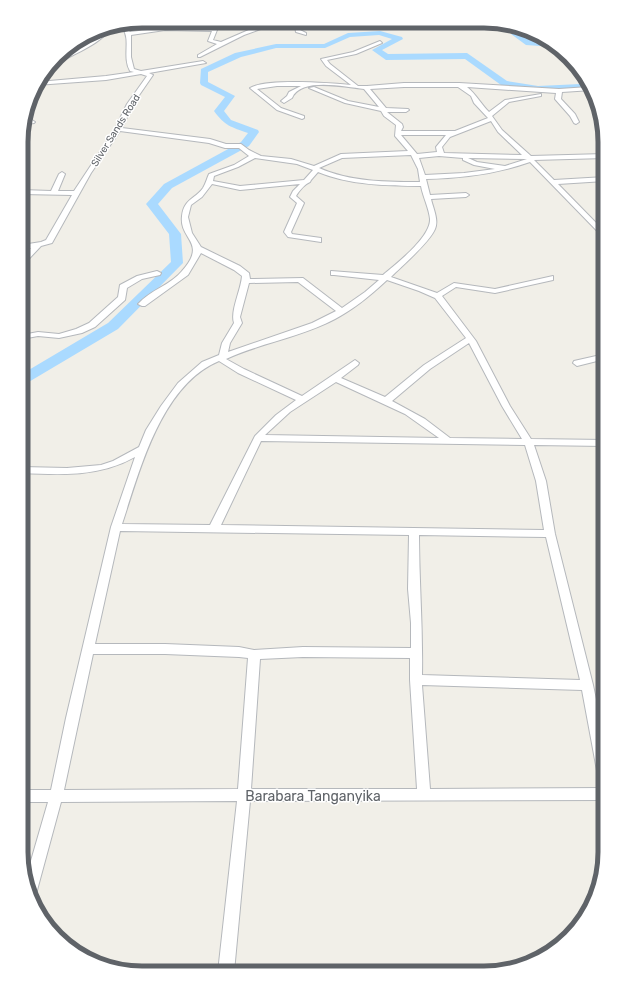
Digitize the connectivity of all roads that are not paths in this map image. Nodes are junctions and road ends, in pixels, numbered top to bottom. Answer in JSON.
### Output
{"nodes":[{"id":1,"x":260,"y":28,"type":"edge"},
{"id":2,"x":297,"y":28,"type":"edge"},
{"id":3,"x":125,"y":29,"type":"edge"},
{"id":4,"x":170,"y":29,"type":"joint"},
{"id":5,"x":190,"y":29,"type":"joint"},
{"id":6,"x":129,"y":34,"type":"junction"},
{"id":7,"x":304,"y":34,"type":"dead end"},
{"id":8,"x":101,"y":36,"type":"edge"},
{"id":9,"x":380,"y":42,"type":"dead end"},
{"id":10,"x":222,"y":44,"type":"junction"},
{"id":11,"x":77,"y":49,"type":"edge"},
{"id":12,"x":200,"y":56,"type":"dead end"},
{"id":13,"x":203,"y":63,"type":"dead end"},
{"id":14,"x":141,"y":72,"type":"junction"},
{"id":15,"x":47,"y":83,"type":"edge"},
{"id":16,"x":302,"y":85,"type":"junction"},
{"id":17,"x":458,"y":85,"type":"junction"},
{"id":18,"x":362,"y":87,"type":"junction"},
{"id":19,"x":585,"y":90,"type":"edge"},
{"id":20,"x":559,"y":92,"type":"junction"},
{"id":21,"x":284,"y":101,"type":"dead end"},
{"id":22,"x":384,"y":110,"type":"junction"},
{"id":23,"x":406,"y":110,"type":"dead end"},
{"id":24,"x":302,"y":117,"type":"dead end"},
{"id":25,"x":491,"y":117,"type":"junction"},
{"id":26,"x":576,"y":122,"type":"dead end"},
{"id":27,"x":118,"y":129,"type":"junction"},
{"id":28,"x":398,"y":133,"type":"junction"},
{"id":29,"x":454,"y":133,"type":"junction"},
{"id":30,"x":441,"y":154,"type":"junction"},
{"id":31,"x":414,"y":155,"type":"junction"},
{"id":32,"x":253,"y":156,"type":"junction"},
{"id":33,"x":461,"y":156,"type":"junction"},
{"id":34,"x":598,"y":156,"type":"edge"},
{"id":35,"x":529,"y":158,"type":"junction"},
{"id":36,"x":506,"y":168,"type":"junction"},
{"id":37,"x":316,"y":169,"type":"junction"},
{"id":38,"x":62,"y":174,"type":"dead end"},
{"id":39,"x":598,"y":179,"type":"edge"},
{"id":40,"x":423,"y":180,"type":"junction"},
{"id":41,"x":308,"y":181,"type":"junction"},
{"id":42,"x":211,"y":182,"type":"junction"},
{"id":43,"x":553,"y":182,"type":"junction"},
{"id":44,"x":28,"y":192,"type":"edge"},
{"id":45,"x":54,"y":192,"type":"junction"},
{"id":46,"x":76,"y":193,"type":"junction"},
{"id":47,"x":466,"y":195,"type":"dead end"},
{"id":48,"x":428,"y":198,"type":"junction"},
{"id":49,"x":595,"y":226,"type":"junction"},
{"id":50,"x":598,"y":227,"type":"edge"},
{"id":51,"x":598,"y":229,"type":"edge"},
{"id":52,"x":318,"y":240,"type":"dead end"},
{"id":53,"x":40,"y":245,"type":"junction"},
{"id":54,"x":28,"y":246,"type":"edge"},
{"id":55,"x":198,"y":249,"type":"junction"},
{"id":56,"x":28,"y":256,"type":"edge"},
{"id":57,"x":157,"y":273,"type":"dead end"},
{"id":58,"x":334,"y":274,"type":"dead end"},
{"id":59,"x":387,"y":278,"type":"junction"},
{"id":60,"x":550,"y":278,"type":"dead end"},
{"id":61,"x":246,"y":281,"type":"junction"},
{"id":62,"x":438,"y":296,"type":"junction"},
{"id":63,"x":142,"y":304,"type":"dead end"},
{"id":64,"x":341,"y":311,"type":"junction"},
{"id":65,"x":28,"y":336,"type":"edge"},
{"id":66,"x":470,"y":339,"type":"junction"},
{"id":67,"x":221,"y":357,"type":"junction"},
{"id":68,"x":598,"y":358,"type":"edge"},
{"id":69,"x":355,"y":363,"type":"dead end"},
{"id":70,"x":577,"y":363,"type":"dead end"},
{"id":71,"x":335,"y":378,"type":"junction"},
{"id":72,"x":301,"y":399,"type":"junction"},
{"id":73,"x":386,"y":401,"type":"junction"},
{"id":74,"x":258,"y":438,"type":"junction"},
{"id":75,"x":446,"y":440,"type":"junction"},
{"id":76,"x":529,"y":443,"type":"junction"},
{"id":77,"x":598,"y":444,"type":"edge"},
{"id":78,"x":143,"y":449,"type":"junction"},
{"id":79,"x":28,"y":470,"type":"edge"},
{"id":80,"x":116,"y":527,"type":"junction"},
{"id":81,"x":214,"y":528,"type":"junction"},
{"id":82,"x":414,"y":533,"type":"junction"},
{"id":83,"x":550,"y":534,"type":"junction"},
{"id":84,"x":89,"y":649,"type":"junction"},
{"id":85,"x":417,"y":653,"type":"junction"},
{"id":86,"x":254,"y":655,"type":"junction"},
{"id":87,"x":416,"y":680,"type":"junction"},
{"id":88,"x":587,"y":685,"type":"junction"},
{"id":89,"x":598,"y":741,"type":"edge"},
{"id":90,"x":598,"y":794,"type":"edge"},
{"id":91,"x":424,"y":795,"type":"junction"},
{"id":92,"x":28,"y":796,"type":"edge"},
{"id":93,"x":244,"y":796,"type":"junction"},
{"id":94,"x":56,"y":797,"type":"junction"},
{"id":95,"x":32,"y":883,"type":"edge"},
{"id":96,"x":227,"y":966,"type":"edge"}],
"edges":[{"from":1,"to":10,"type":"street"},
{"from":2,"to":7,"type":"street"},
{"from":3,"to":6,"type":"street","name":"Silver Sands Road"},
{"from":4,"to":5,"type":"street"},
{"from":4,"to":6,"type":"street"},
{"from":5,"to":10,"type":"street"},
{"from":6,"to":14,"type":"street","name":"Silver Sands Road"},
{"from":8,"to":11,"type":"street"},
{"from":9,"to":18,"type":"street"},
{"from":10,"to":12,"type":"street"},
{"from":13,"to":14,"type":"street","name":"Silver Sands Road"},
{"from":14,"to":15,"type":"street","name":"Silver Sands Road"},
{"from":14,"to":27,"type":"street","name":"Silver Sands Road"},
{"from":16,"to":18,"type":"street"},
{"from":16,"to":21,"type":"street"},
{"from":16,"to":22,"type":"street"},
{"from":16,"to":24,"type":"street"},
{"from":17,"to":18,"type":"street"},
{"from":17,"to":20,"type":"street"},
{"from":17,"to":25,"type":"street"},
{"from":18,"to":22,"type":"street"},
{"from":19,"to":20,"type":"street"},
{"from":20,"to":25,"type":"street"},
{"from":20,"to":26,"type":"street"},
{"from":22,"to":23,"type":"street"},
{"from":22,"to":28,"type":"street"},
{"from":25,"to":29,"type":"street"},
{"from":25,"to":35,"type":"street"},
{"from":27,"to":32,"type":"street"},
{"from":27,"to":46,"type":"street","name":"Silver Sands Road"},
{"from":28,"to":29,"type":"street"},
{"from":28,"to":31,"type":"street"},
{"from":29,"to":30,"type":"street"},
{"from":30,"to":31,"type":"street"},
{"from":30,"to":33,"type":"street"},
{"from":31,"to":37,"type":"street"},
{"from":31,"to":40,"type":"street"},
{"from":32,"to":37,"type":"street"},
{"from":32,"to":42,"type":"street"},
{"from":33,"to":35,"type":"street"},
{"from":33,"to":36,"type":"street"},
{"from":34,"to":35,"type":"street"},
{"from":35,"to":36,"type":"street"},
{"from":35,"to":43,"type":"street"},
{"from":36,"to":40,"type":"street"},
{"from":37,"to":40,"type":"street"},
{"from":37,"to":41,"type":"street"},
{"from":38,"to":45,"type":"street"},
{"from":39,"to":43,"type":"street"},
{"from":40,"to":48,"type":"street"},
{"from":41,"to":42,"type":"street"},
{"from":41,"to":52,"type":"street"},
{"from":42,"to":55,"type":"street"},
{"from":43,"to":49,"type":"street"},
{"from":44,"to":45,"type":"street"},
{"from":45,"to":46,"type":"street"},
{"from":46,"to":53,"type":"street","name":"Silver Sands Road"},
{"from":47,"to":48,"type":"street"},
{"from":48,"to":59,"type":"street"},
{"from":49,"to":50,"type":"street"},
{"from":49,"to":51,"type":"street"},
{"from":53,"to":54,"type":"street"},
{"from":53,"to":56,"type":"street","name":"Silver Sands Road"},
{"from":55,"to":61,"type":"street"},
{"from":55,"to":63,"type":"street"},
{"from":57,"to":65,"type":"street"},
{"from":58,"to":59,"type":"street"},
{"from":59,"to":62,"type":"street"},
{"from":59,"to":64,"type":"street"},
{"from":60,"to":62,"type":"street"},
{"from":61,"to":64,"type":"street"},
{"from":61,"to":67,"type":"street"},
{"from":62,"to":66,"type":"street"},
{"from":64,"to":67,"type":"street"},
{"from":66,"to":73,"type":"street"},
{"from":66,"to":76,"type":"street"},
{"from":67,"to":72,"type":"street"},
{"from":67,"to":78,"type":"street"},
{"from":68,"to":70,"type":"street"},
{"from":69,"to":71,"type":"street"},
{"from":71,"to":72,"type":"street"},
{"from":71,"to":73,"type":"street"},
{"from":72,"to":74,"type":"street"},
{"from":73,"to":75,"type":"street"},
{"from":74,"to":75,"type":"street"},
{"from":74,"to":81,"type":"street"},
{"from":75,"to":76,"type":"street"},
{"from":76,"to":77,"type":"street"},
{"from":76,"to":83,"type":"street"},
{"from":78,"to":79,"type":"street"},
{"from":78,"to":80,"type":"street"},
{"from":80,"to":81,"type":"street"},
{"from":80,"to":84,"type":"street"},
{"from":81,"to":82,"type":"street"},
{"from":82,"to":83,"type":"street"},
{"from":82,"to":85,"type":"street"},
{"from":83,"to":88,"type":"street"},
{"from":84,"to":86,"type":"street"},
{"from":84,"to":94,"type":"street"},
{"from":85,"to":86,"type":"street"},
{"from":85,"to":87,"type":"street"},
{"from":86,"to":93,"type":"street"},
{"from":87,"to":88,"type":"street"},
{"from":87,"to":91,"type":"street"},
{"from":88,"to":89,"type":"street"},
{"from":90,"to":91,"type":"street","name":"Barabara Tanganyika"},
{"from":91,"to":93,"type":"street","name":"Barabara Tanganyika"},
{"from":92,"to":94,"type":"street","name":"Barabara Tanganyika"},
{"from":93,"to":94,"type":"street","name":"Barabara Tanganyika"},
{"from":93,"to":96,"type":"street"},
{"from":94,"to":95,"type":"street"}]}
